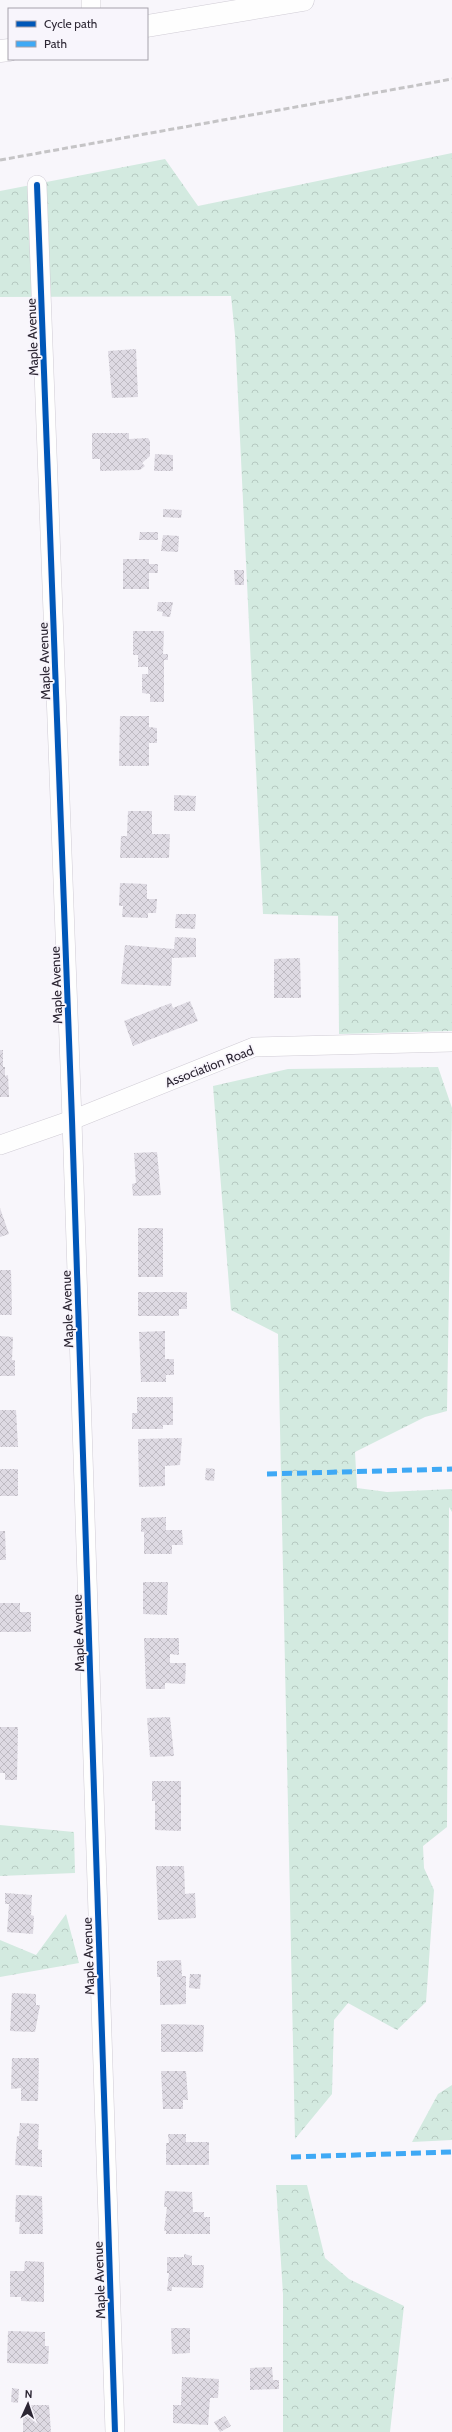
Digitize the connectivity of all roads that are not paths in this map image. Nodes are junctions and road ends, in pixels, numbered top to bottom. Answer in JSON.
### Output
{"nodes":[{"id":1,"x":303,"y":0,"type":"edge"},
{"id":2,"x":148,"y":26,"type":"edge"},
{"id":3,"x":37,"y":185,"type":"dead end"},
{"id":4,"x":452,"y":1042,"type":"edge"},
{"id":5,"x":72,"y":1120,"type":"junction"},
{"id":6,"x":0,"y":1145,"type":"edge"},
{"id":7,"x":115,"y":2432,"type":"edge"}],
"edges":[{"from":1,"to":2,"type":"main road"},
{"from":3,"to":5,"type":"street","name":"Maple Avenue"},
{"from":4,"to":5,"type":"street","name":"Association Road"},
{"from":5,"to":6,"type":"street","name":"Association Road"},
{"from":5,"to":7,"type":"street","name":"Maple Avenue"}]}
